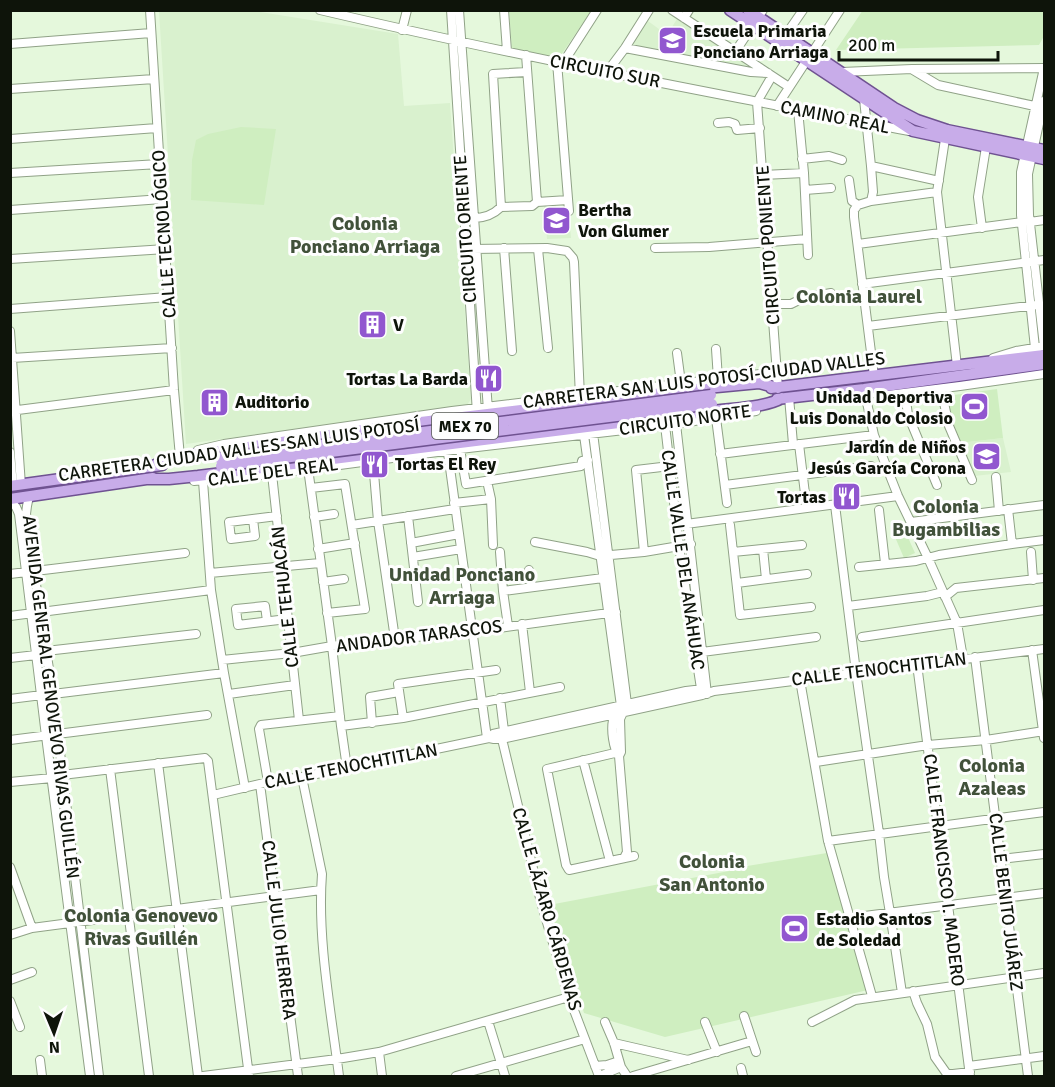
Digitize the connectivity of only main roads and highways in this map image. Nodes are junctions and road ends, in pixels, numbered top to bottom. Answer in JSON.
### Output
{"nodes":[{"id":1,"x":730,"y":10,"type":"edge"},
{"id":2,"x":748,"y":10,"type":"edge"},
{"id":3,"x":758,"y":18,"type":"edge"},
{"id":4,"x":809,"y":57,"type":"junction"},
{"id":5,"x":1033,"y":151,"type":"edge"},
{"id":6,"x":1044,"y":159,"type":"edge"},
{"id":7,"x":1040,"y":352,"type":"edge"},
{"id":8,"x":1044,"y":364,"type":"edge"},
{"id":9,"x":781,"y":396,"type":"junction"},
{"id":10,"x":508,"y":411,"type":"junction"},
{"id":11,"x":404,"y":424,"type":"junction"},
{"id":12,"x":511,"y":436,"type":"junction"},
{"id":13,"x":409,"y":449,"type":"junction"},
{"id":14,"x":220,"y":455,"type":"junction"},
{"id":15,"x":155,"y":465,"type":"junction"},
{"id":16,"x":148,"y":479,"type":"junction"},
{"id":17,"x":15,"y":486,"type":"edge"},
{"id":18,"x":10,"y":500,"type":"edge"}],
"edges":[{"from":1,"to":3,"type":"main road"},
{"from":2,"to":3,"type":"main road"},
{"from":3,"to":4,"type":"main road"},
{"from":3,"to":4,"type":"main road"},
{"from":4,"to":5,"type":"main road"},
{"from":4,"to":5,"type":"main road"},
{"from":5,"to":6,"type":"main road"},
{"from":7,"to":9,"type":"main road","name":"CARRETERA SAN LUIS POTOSÍ-CIUDAD VALLES","number":"MEX 70"},
{"from":8,"to":9,"type":"main road","number":"MEX 70"},
{"from":9,"to":10,"type":"main road"},
{"from":9,"to":12,"type":"main road"},
{"from":9,"to":14,"type":"main road","name":"CARRETERA SAN LUIS POTOSÍ-CIUDAD VALLES","number":"MEX 70","bridge":true},
{"from":10,"to":11,"type":"main road"},
{"from":10,"to":12,"type":"main road"},
{"from":11,"to":13,"type":"main road"},
{"from":11,"to":14,"type":"main road"},
{"from":12,"to":13,"type":"main road"},
{"from":13,"to":16,"type":"main road"},
{"from":14,"to":15,"type":"main road","name":"CARRETERA SAN LUIS POTOSÍ-CIUDAD VALLES","number":"MEX 70"},
{"from":14,"to":15,"type":"main road"},
{"from":14,"to":16,"type":"main road","name":"CARRETERA CIUDAD VALLES-SAN LUIS POTOSÍ","number":"MEX 70"},
{"from":15,"to":17,"type":"main road","name":"CARRETERA SAN LUIS POTOSÍ-CIUDAD VALLES","number":"MEX 70"},
{"from":16,"to":18,"type":"main road","name":"CARRETERA CIUDAD VALLES-SAN LUIS POTOSÍ","number":"MEX 70"}]}
